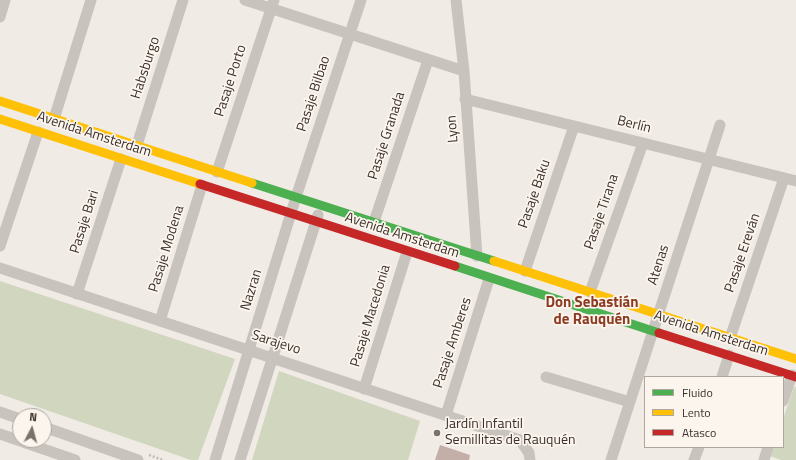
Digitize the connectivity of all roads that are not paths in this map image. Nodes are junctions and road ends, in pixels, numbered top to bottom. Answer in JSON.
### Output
{"nodes":[{"id":1,"x":5,"y":0,"type":"edge"},
{"id":2,"x":91,"y":0,"type":"edge"},
{"id":3,"x":183,"y":0,"type":"edge"},
{"id":4,"x":245,"y":0,"type":"edge"},
{"id":5,"x":361,"y":0,"type":"edge"},
{"id":6,"x":456,"y":0,"type":"edge"},
{"id":7,"x":273,"y":4,"type":"edge"},
{"id":8,"x":0,"y":16,"type":"edge"},
{"id":9,"x":350,"y":34,"type":"junction"},
{"id":10,"x":428,"y":60,"type":"junction"},
{"id":11,"x":464,"y":71,"type":"junction"},
{"id":12,"x":465,"y":99,"type":"junction"},
{"id":13,"x":0,"y":101,"type":"edge"},
{"id":14,"x":0,"y":119,"type":"edge"},
{"id":15,"x":54,"y":119,"type":"junction"},
{"id":16,"x":720,"y":125,"type":"dead end"},
{"id":17,"x":574,"y":126,"type":"junction"},
{"id":18,"x":38,"y":132,"type":"junction"},
{"id":19,"x":643,"y":143,"type":"junction"},
{"id":20,"x":137,"y":146,"type":"junction"},
{"id":21,"x":121,"y":159,"type":"junction"},
{"id":22,"x":709,"y":160,"type":"junction"},
{"id":23,"x":217,"y":172,"type":"junction"},
{"id":24,"x":784,"y":178,"type":"junction"},
{"id":25,"x":796,"y":181,"type":"edge"},
{"id":26,"x":202,"y":185,"type":"junction"},
{"id":27,"x":296,"y":197,"type":"junction"},
{"id":28,"x":321,"y":205,"type":"junction"},
{"id":29,"x":291,"y":214,"type":"junction"},
{"id":30,"x":316,"y":222,"type":"junction"},
{"id":31,"x":374,"y":222,"type":"junction"},
{"id":32,"x":0,"y":246,"type":"edge"},
{"id":33,"x":407,"y":252,"type":"junction"},
{"id":34,"x":477,"y":256,"type":"junction"},
{"id":35,"x":0,"y":268,"type":"edge"},
{"id":36,"x":525,"y":271,"type":"junction"},
{"id":37,"x":489,"y":279,"type":"junction"},
{"id":38,"x":590,"y":292,"type":"junction"},
{"id":39,"x":77,"y":294,"type":"junction"},
{"id":40,"x":658,"y":314,"type":"junction"},
{"id":41,"x":160,"y":321,"type":"junction"},
{"id":42,"x":653,"y":330,"type":"junction"},
{"id":43,"x":730,"y":338,"type":"junction"},
{"id":44,"x":249,"y":350,"type":"junction"},
{"id":45,"x":729,"y":355,"type":"junction"},
{"id":46,"x":272,"y":358,"type":"junction"},
{"id":47,"x":796,"y":358,"type":"edge"},
{"id":48,"x":722,"y":376,"type":"edge"},
{"id":49,"x":794,"y":376,"type":"edge"},
{"id":50,"x":546,"y":377,"type":"dead end"},
{"id":51,"x":364,"y":389,"type":"junction"},
{"id":52,"x":784,"y":399,"type":"edge"},
{"id":53,"x":630,"y":402,"type":"junction"},
{"id":54,"x":0,"y":412,"type":"edge"},
{"id":55,"x":446,"y":415,"type":"junction"},
{"id":56,"x":12,"y":416,"type":"edge"},
{"id":57,"x":52,"y":430,"type":"edge"},
{"id":58,"x":0,"y":434,"type":"edge"},
{"id":59,"x":699,"y":448,"type":"edge"},
{"id":60,"x":768,"y":448,"type":"edge"},
{"id":61,"x":75,"y":460,"type":"edge"},
{"id":62,"x":138,"y":460,"type":"edge"},
{"id":63,"x":215,"y":460,"type":"edge"},
{"id":64,"x":240,"y":460,"type":"edge"},
{"id":65,"x":530,"y":460,"type":"edge"},
{"id":66,"x":611,"y":460,"type":"edge"},
{"id":67,"x":694,"y":460,"type":"edge"},
{"id":68,"x":764,"y":460,"type":"edge"}],
"edges":[{"from":1,"to":8,"type":"street"},
{"from":2,"to":15,"type":"street"},
{"from":3,"to":20,"type":"street","name":"Habsburgo"},
{"from":4,"to":7,"type":"street"},
{"from":5,"to":9,"type":"street","name":"Pasaje Bilbao"},
{"from":6,"to":11,"type":"street","name":"Lyon"},
{"from":7,"to":9,"type":"street"},
{"from":7,"to":23,"type":"street","name":"Pasaje Porto"},
{"from":9,"to":10,"type":"street"},
{"from":9,"to":27,"type":"street","name":"Pasaje Bilbao"},
{"from":10,"to":11,"type":"street"},
{"from":10,"to":31,"type":"street","name":"Pasaje Granada"},
{"from":11,"to":12,"type":"street","name":"Lyon"},
{"from":12,"to":17,"type":"street","name":"Berlín"},
{"from":12,"to":34,"type":"street","name":"Lyon"},
{"from":13,"to":15,"type":"street","name":"Avenida Amsterdam"},
{"from":14,"to":18,"type":"street","name":"Avenida Amsterdam"},
{"from":15,"to":20,"type":"street","name":"Avenida Amsterdam"},
{"from":16,"to":22,"type":"street","name":"Atenas"},
{"from":17,"to":19,"type":"street","name":"Berlín"},
{"from":17,"to":36,"type":"street","name":"Pasaje Baku"},
{"from":18,"to":21,"type":"street","name":"Avenida Amsterdam"},
{"from":18,"to":32,"type":"street"},
{"from":19,"to":22,"type":"street","name":"Berlín"},
{"from":19,"to":38,"type":"street","name":"Pasaje Tirana"},
{"from":20,"to":23,"type":"street","name":"Avenida Amsterdam"},
{"from":21,"to":26,"type":"street","name":"Avenida Amsterdam"},
{"from":21,"to":39,"type":"street","name":"Pasaje Bari"},
{"from":22,"to":24,"type":"street","name":"Berlín"},
{"from":22,"to":40,"type":"street","name":"Atenas"},
{"from":23,"to":27,"type":"street","name":"Avenida Amsterdam"},
{"from":24,"to":25,"type":"street","name":"Berlín"},
{"from":24,"to":43,"type":"street","name":"Pasaje Ereván"},
{"from":26,"to":29,"type":"street","name":"Avenida Amsterdam"},
{"from":26,"to":41,"type":"street","name":"Pasaje Modena"},
{"from":27,"to":28,"type":"street","name":"Avenida Amsterdam"},
{"from":27,"to":29,"type":"street","name":"Nazran"},
{"from":28,"to":30,"type":"street"},
{"from":28,"to":31,"type":"street","name":"Avenida Amsterdam"},
{"from":29,"to":30,"type":"street","name":"Avenida Amsterdam"},
{"from":29,"to":44,"type":"street","name":"Nazran"},
{"from":30,"to":33,"type":"street","name":"Avenida Amsterdam"},
{"from":30,"to":46,"type":"street"},
{"from":31,"to":34,"type":"street","name":"Avenida Amsterdam"},
{"from":33,"to":37,"type":"street","name":"Avenida Amsterdam"},
{"from":33,"to":51,"type":"street","name":"Pasaje Macedonia"},
{"from":34,"to":36,"type":"street","name":"Avenida Amsterdam"},
{"from":35,"to":39,"type":"street","name":"Sarajevo"},
{"from":36,"to":38,"type":"street","name":"Avenida Amsterdam"},
{"from":37,"to":42,"type":"street","name":"Avenida Amsterdam"},
{"from":37,"to":55,"type":"street","name":"Pasaje Amberes"},
{"from":38,"to":40,"type":"street","name":"Avenida Amsterdam"},
{"from":39,"to":41,"type":"street","name":"Sarajevo"},
{"from":40,"to":42,"type":"street","name":"Atenas"},
{"from":40,"to":43,"type":"street","name":"Avenida Amsterdam"},
{"from":41,"to":44,"type":"street","name":"Sarajevo"},
{"from":42,"to":45,"type":"street","name":"Avenida Amsterdam"},
{"from":42,"to":53,"type":"street","name":"Atenas"},
{"from":43,"to":47,"type":"street","name":"Avenida Amsterdam"},
{"from":44,"to":46,"type":"street","name":"Sarajevo"},
{"from":44,"to":63,"type":"street","name":"Nazran"},
{"from":45,"to":48,"type":"street"},
{"from":45,"to":49,"type":"street","name":"Avenida Amsterdam"},
{"from":46,"to":51,"type":"street","name":"Sarajevo"},
{"from":46,"to":64,"type":"street"},
{"from":49,"to":52,"type":"street"},
{"from":50,"to":53,"type":"street"},
{"from":51,"to":55,"type":"street","name":"Sarajevo"},
{"from":53,"to":66,"type":"street","name":"Atenas"},
{"from":54,"to":56,"type":"street"},
{"from":55,"to":65,"type":"street","name":"Sarajevo"},
{"from":57,"to":62,"type":"street"},
{"from":58,"to":61,"type":"street"},
{"from":59,"to":67,"type":"street"},
{"from":60,"to":68,"type":"street"}]}
